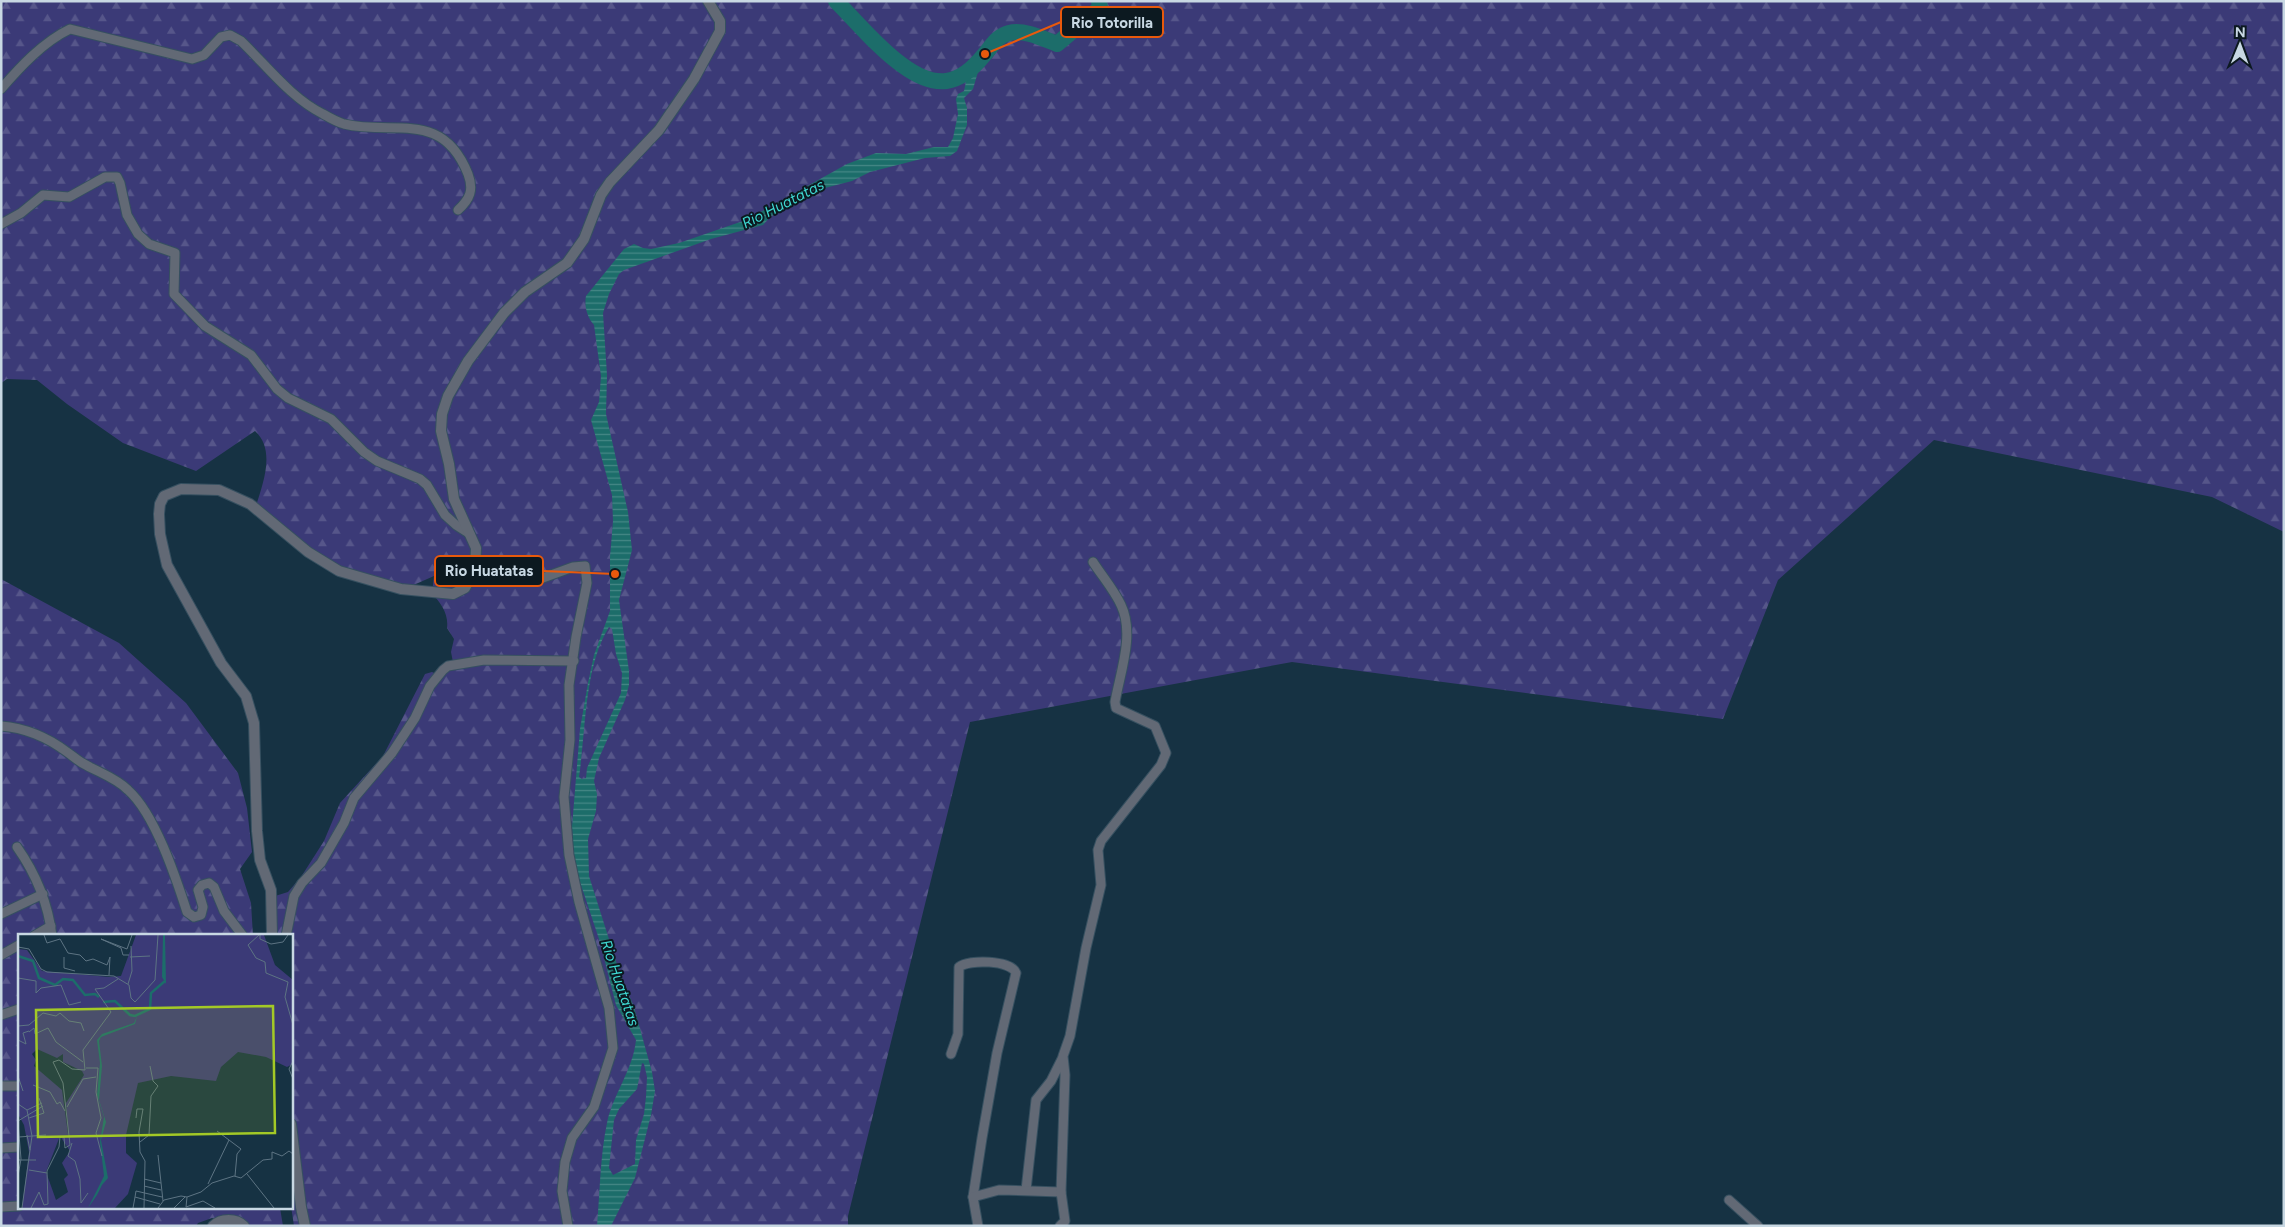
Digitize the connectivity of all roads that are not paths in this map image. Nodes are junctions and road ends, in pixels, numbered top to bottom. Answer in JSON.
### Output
{"nodes":[{"id":1,"x":708,"y":1,"type":"edge"},
{"id":2,"x":1,"y":89,"type":"edge"},
{"id":3,"x":458,"y":210,"type":"dead end"},
{"id":4,"x":1,"y":224,"type":"edge"},
{"id":5,"x":470,"y":534,"type":"junction"},
{"id":6,"x":1093,"y":562,"type":"dead end"},
{"id":7,"x":475,"y":569,"type":"junction"},
{"id":8,"x":574,"y":661,"type":"junction"},
{"id":9,"x":1,"y":726,"type":"edge"},
{"id":10,"x":16,"y":847,"type":"dead end"},
{"id":11,"x":43,"y":894,"type":"junction"},
{"id":12,"x":1,"y":914,"type":"edge"},
{"id":13,"x":52,"y":931,"type":"edge"},
{"id":14,"x":241,"y":934,"type":"edge"},
{"id":15,"x":272,"y":934,"type":"edge"},
{"id":16,"x":286,"y":934,"type":"edge"},
{"id":17,"x":18,"y":946,"type":"edge"},
{"id":18,"x":1,"y":955,"type":"edge"},
{"id":19,"x":18,"y":1009,"type":"edge"},
{"id":20,"x":1,"y":1015,"type":"edge"},
{"id":21,"x":950,"y":1054,"type":"dead end"},
{"id":22,"x":1063,"y":1056,"type":"junction"},
{"id":23,"x":1,"y":1086,"type":"edge"},
{"id":24,"x":18,"y":1086,"type":"edge"},
{"id":25,"x":292,"y":1132,"type":"edge"},
{"id":26,"x":18,"y":1147,"type":"edge"},
{"id":27,"x":1,"y":1148,"type":"edge"},
{"id":28,"x":1026,"y":1190,"type":"junction"},
{"id":29,"x":1061,"y":1192,"type":"junction"},
{"id":30,"x":973,"y":1198,"type":"junction"},
{"id":31,"x":1729,"y":1200,"type":"dead end"},
{"id":32,"x":18,"y":1206,"type":"edge"},
{"id":33,"x":1,"y":1207,"type":"edge"},
{"id":34,"x":213,"y":1226,"type":"edge"},
{"id":35,"x":244,"y":1226,"type":"edge"},
{"id":36,"x":305,"y":1226,"type":"edge"},
{"id":37,"x":568,"y":1226,"type":"edge"},
{"id":38,"x":978,"y":1226,"type":"edge"},
{"id":39,"x":1060,"y":1226,"type":"edge"},
{"id":40,"x":1758,"y":1226,"type":"edge"}],
"edges":[{"from":1,"to":5,"type":"street"},
{"from":2,"to":3,"type":"street"},
{"from":4,"to":5,"type":"street"},
{"from":5,"to":7,"type":"street"},
{"from":6,"to":22,"type":"street"},
{"from":7,"to":8,"type":"street"},
{"from":7,"to":15,"type":"street"},
{"from":8,"to":16,"type":"street"},
{"from":8,"to":37,"type":"street"},
{"from":9,"to":14,"type":"street"},
{"from":10,"to":11,"type":"street"},
{"from":11,"to":12,"type":"street"},
{"from":11,"to":13,"type":"street"},
{"from":17,"to":18,"type":"street"},
{"from":19,"to":20,"type":"street"},
{"from":21,"to":30,"type":"street"},
{"from":22,"to":28,"type":"street"},
{"from":22,"to":29,"type":"street"},
{"from":23,"to":24,"type":"street"},
{"from":25,"to":36,"type":"street"},
{"from":26,"to":27,"type":"street"},
{"from":28,"to":29,"type":"street"},
{"from":28,"to":30,"type":"street"},
{"from":29,"to":39,"type":"street"},
{"from":30,"to":38,"type":"street"},
{"from":31,"to":40,"type":"street"},
{"from":32,"to":33,"type":"street"},
{"from":34,"to":35,"type":"street"}]}
